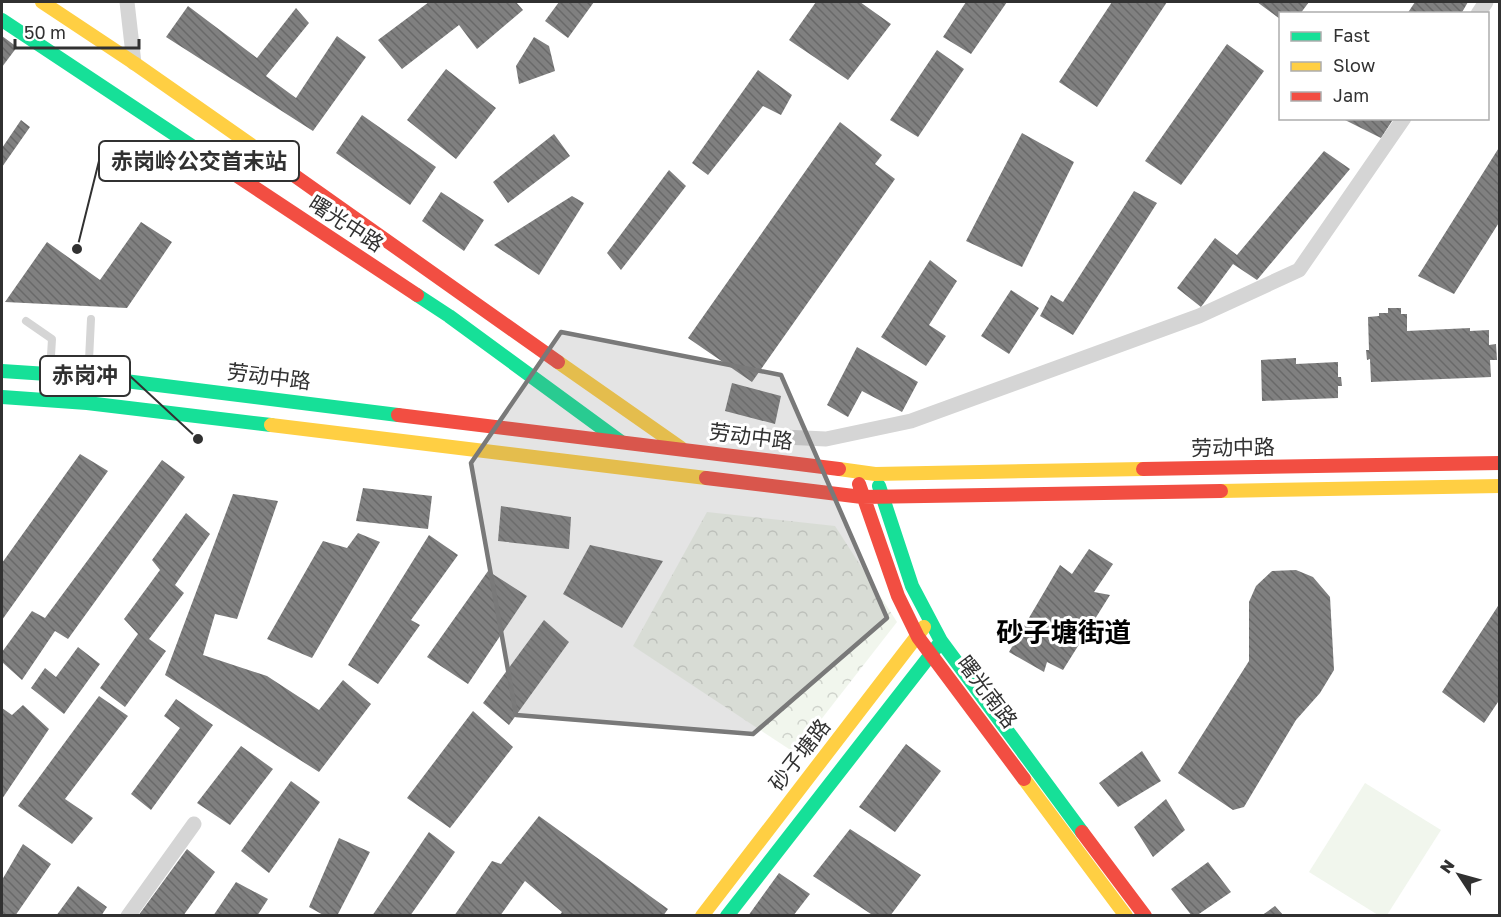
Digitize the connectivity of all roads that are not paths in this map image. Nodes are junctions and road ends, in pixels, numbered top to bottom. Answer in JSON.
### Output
{"nodes":[{"id":1,"x":42,"y":2,"type":"edge"},
{"id":2,"x":127,"y":2,"type":"edge"},
{"id":3,"x":2,"y":20,"type":"edge"},
{"id":4,"x":134,"y":63,"type":"junction"},
{"id":5,"x":1403,"y":120,"type":"edge"},
{"id":6,"x":91,"y":320,"type":"dead end"},
{"id":7,"x":26,"y":321,"type":"dead end"},
{"id":8,"x":2,"y":371,"type":"edge"},
{"id":9,"x":50,"y":374,"type":"junction"},
{"id":10,"x":88,"y":376,"type":"junction"},
{"id":11,"x":2,"y":397,"type":"edge"},
{"id":12,"x":87,"y":402,"type":"junction"},
{"id":13,"x":741,"y":435,"type":"dead end"},
{"id":14,"x":622,"y":443,"type":"junction"},
{"id":15,"x":684,"y":450,"type":"junction"},
{"id":16,"x":1500,"y":463,"type":"edge"},
{"id":17,"x":855,"y":472,"type":"junction"},
{"id":18,"x":661,"y":473,"type":"junction"},
{"id":19,"x":875,"y":474,"type":"junction"},
{"id":20,"x":1500,"y":486,"type":"edge"},
{"id":21,"x":862,"y":497,"type":"junction"},
{"id":22,"x":882,"y":498,"type":"junction"},
{"id":23,"x":929,"y":619,"type":"junction"},
{"id":24,"x":918,"y":637,"type":"junction"},
{"id":25,"x":942,"y":641,"type":"junction"},
{"id":26,"x":932,"y":653,"type":"junction"},
{"id":27,"x":194,"y":824,"type":"dead end"},
{"id":28,"x":128,"y":915,"type":"edge"},
{"id":29,"x":702,"y":915,"type":"edge"},
{"id":30,"x":728,"y":915,"type":"edge"},
{"id":31,"x":1126,"y":915,"type":"edge"},
{"id":32,"x":1145,"y":915,"type":"edge"}],
"edges":[{"from":1,"to":4,"type":"main road","name":"曙光中路"},
{"from":2,"to":4,"type":"street"},
{"from":3,"to":14,"type":"main road","name":"曙光中路"},
{"from":4,"to":15,"type":"main road","name":"曙光中路"},
{"from":5,"to":13,"type":"street"},
{"from":6,"to":10,"type":"lane"},
{"from":7,"to":9,"type":"lane"},
{"from":8,"to":9,"type":"main road","name":"劳动中路"},
{"from":9,"to":10,"type":"main road","name":"劳动中路"},
{"from":10,"to":12,"type":"lane"},
{"from":10,"to":14,"type":"main road","name":"劳动中路"},
{"from":11,"to":12,"type":"main road","name":"劳动中路"},
{"from":12,"to":18,"type":"main road","name":"劳动中路"},
{"from":14,"to":15,"type":"main road","name":"劳动中路"},
{"from":14,"to":18,"type":"main road","name":"曙光中路"},
{"from":15,"to":17,"type":"main road","name":"劳动中路"},
{"from":16,"to":19,"type":"main road","name":"劳动中路"},
{"from":17,"to":19,"type":"main road","name":"劳动中路"},
{"from":17,"to":21,"type":"main road","name":"曙光南路"},
{"from":18,"to":21,"type":"main road","name":"劳动中路"},
{"from":19,"to":22,"type":"main road","name":"曙光南路"},
{"from":20,"to":22,"type":"main road","name":"劳动中路"},
{"from":21,"to":22,"type":"main road","name":"劳动中路"},
{"from":21,"to":24,"type":"main road","name":"曙光南路"},
{"from":22,"to":23,"type":"main road","name":"曙光南路"},
{"from":23,"to":24,"type":"main road","name":"砂子塘路"},
{"from":23,"to":25,"type":"main road","name":"曙光南路"},
{"from":24,"to":26,"type":"main road","name":"曙光南路"},
{"from":24,"to":29,"type":"main road","name":"砂子塘路"},
{"from":25,"to":26,"type":"main road","name":"砂子塘路"},
{"from":25,"to":32,"type":"main road","name":"曙光南路"},
{"from":26,"to":30,"type":"main road","name":"砂子塘路"},
{"from":26,"to":31,"type":"main road","name":"曙光南路"},
{"from":27,"to":28,"type":"street"}]}
